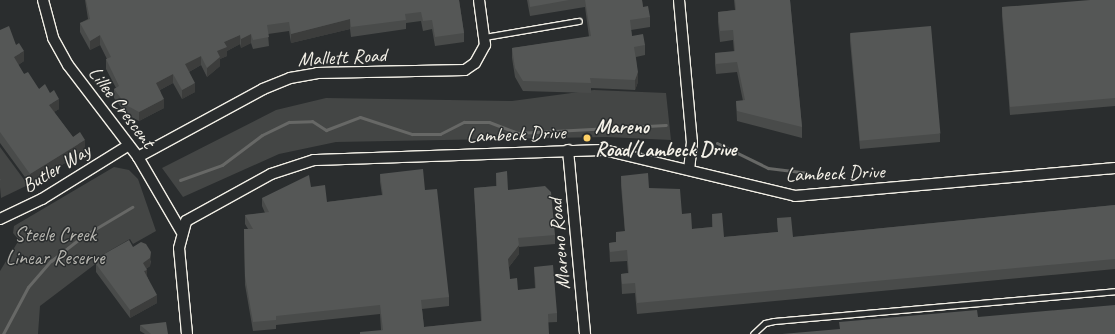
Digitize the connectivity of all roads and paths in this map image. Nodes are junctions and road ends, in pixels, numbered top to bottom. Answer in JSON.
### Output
{"nodes":[{"id":1,"x":43,"y":0,"type":"edge"},
{"id":2,"x":479,"y":0,"type":"edge"},
{"id":3,"x":679,"y":0,"type":"edge"},
{"id":4,"x":579,"y":21,"type":"dead end"},
{"id":5,"x":484,"y":37,"type":"junction"},
{"id":6,"x":129,"y":145,"type":"junction"},
{"id":7,"x":568,"y":150,"type":"junction"},
{"id":8,"x":138,"y":157,"type":"junction"},
{"id":9,"x":1115,"y":168,"type":"edge"},
{"id":10,"x":689,"y":170,"type":"junction"},
{"id":11,"x":0,"y":219,"type":"edge"},
{"id":12,"x":181,"y":231,"type":"junction"},
{"id":13,"x":1115,"y":291,"type":"edge"},
{"id":14,"x":187,"y":334,"type":"edge"},
{"id":15,"x":585,"y":334,"type":"edge"},
{"id":16,"x":753,"y":334,"type":"edge"}],
"edges":[{"from":1,"to":6,"type":"street","name":"Lillee Crescent"},
{"from":2,"to":5,"type":"street","name":"Mallett Road"},
{"from":3,"to":10,"type":"street"},
{"from":4,"to":5,"type":"lane"},
{"from":5,"to":8,"type":"street","name":"Mallett Road"},
{"from":6,"to":8,"type":"street","name":"Lillee Crescent"},
{"from":6,"to":11,"type":"street","name":"Butler Way"},
{"from":7,"to":10,"type":"street","name":"Lambeck Drive"},
{"from":7,"to":12,"type":"street","name":"Lambeck Drive"},
{"from":7,"to":15,"type":"street","name":"Mareno Road"},
{"from":8,"to":12,"type":"street","name":"Lillee Crescent"},
{"from":9,"to":10,"type":"street","name":"Lambeck Drive"},
{"from":12,"to":14,"type":"street"},
{"from":13,"to":16,"type":"lane"}]}
